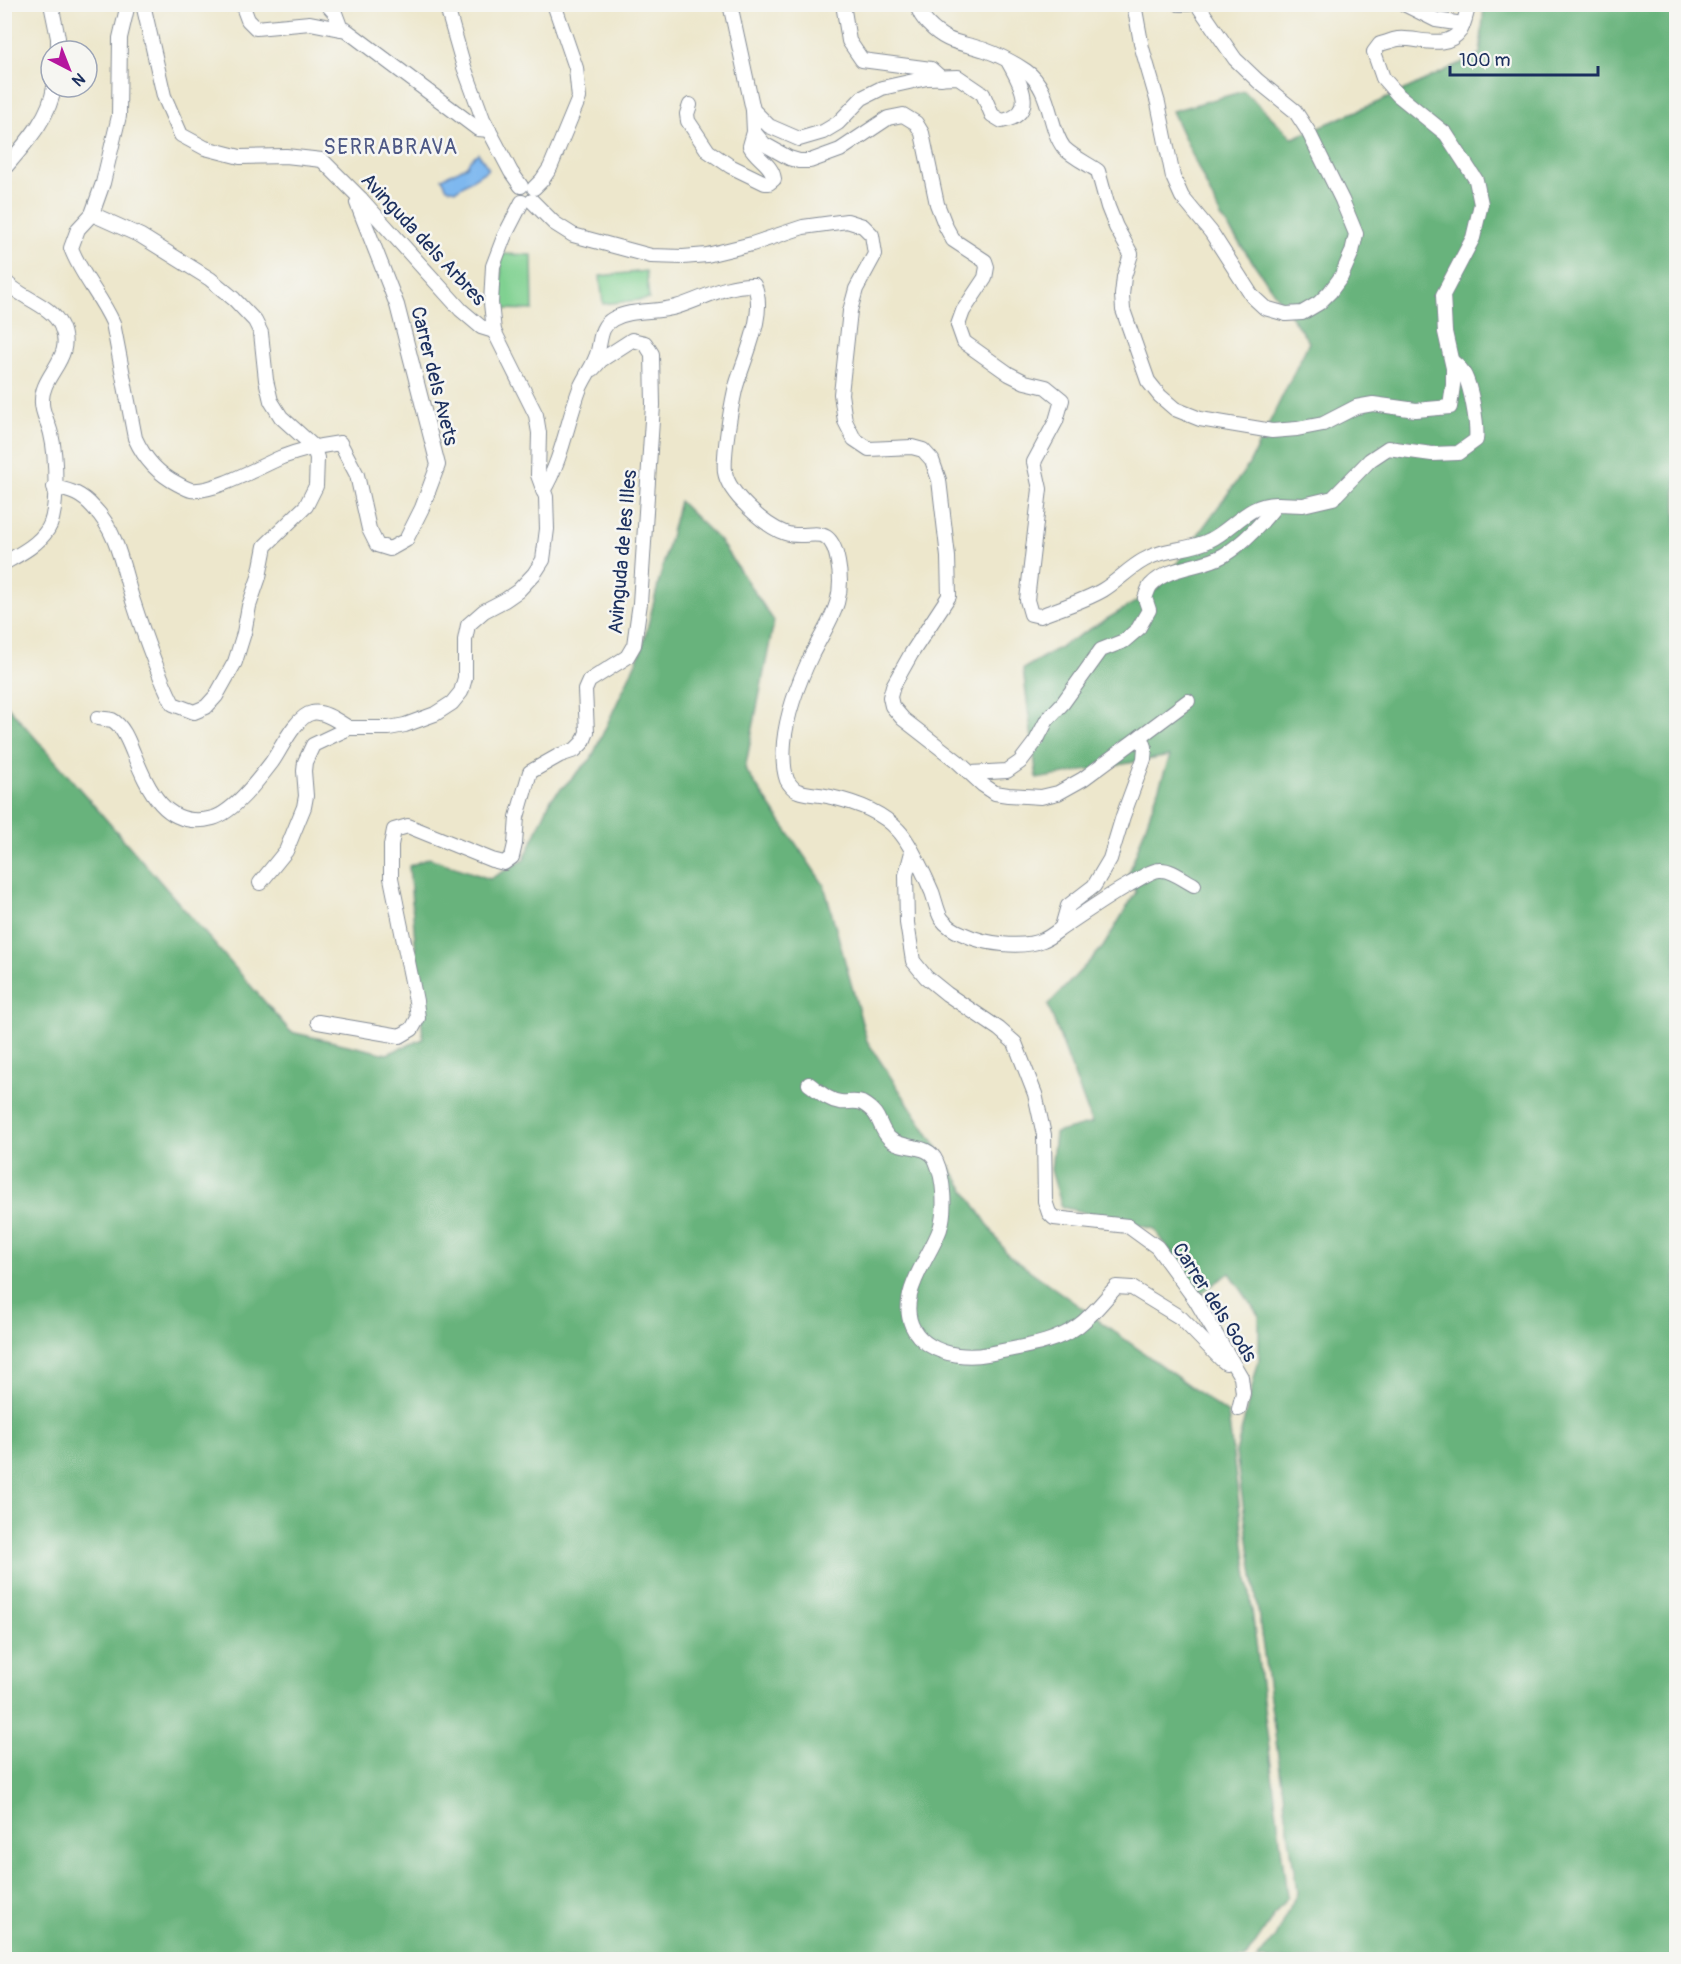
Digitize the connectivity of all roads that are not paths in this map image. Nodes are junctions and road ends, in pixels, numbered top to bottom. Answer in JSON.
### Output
{"nodes":[{"id":1,"x":51,"y":4,"type":"edge"},
{"id":2,"x":128,"y":4,"type":"edge"},
{"id":3,"x":143,"y":4,"type":"edge"},
{"id":4,"x":242,"y":4,"type":"edge"},
{"id":5,"x":327,"y":4,"type":"edge"},
{"id":6,"x":446,"y":4,"type":"edge"},
{"id":7,"x":554,"y":4,"type":"edge"},
{"id":8,"x":730,"y":4,"type":"edge"},
{"id":9,"x":843,"y":4,"type":"edge"},
{"id":10,"x":917,"y":4,"type":"edge"},
{"id":11,"x":1134,"y":4,"type":"edge"},
{"id":12,"x":1179,"y":4,"type":"edge"},
{"id":13,"x":1189,"y":4,"type":"edge"},
{"id":14,"x":1197,"y":4,"type":"edge"},
{"id":15,"x":1404,"y":4,"type":"edge"},
{"id":16,"x":1469,"y":4,"type":"edge"},
{"id":17,"x":1463,"y":24,"type":"junction"},
{"id":18,"x":341,"y":29,"type":"junction"},
{"id":19,"x":58,"y":39,"type":"edge"},
{"id":20,"x":1008,"y":61,"type":"junction"},
{"id":21,"x":941,"y":78,"type":"junction"},
{"id":22,"x":52,"y":99,"type":"edge"},
{"id":23,"x":690,"y":105,"type":"dead end"},
{"id":24,"x":753,"y":110,"type":"junction"},
{"id":25,"x":489,"y":130,"type":"junction"},
{"id":26,"x":754,"y":132,"type":"junction"},
{"id":27,"x":4,"y":169,"type":"edge"},
{"id":28,"x":527,"y":194,"type":"junction"},
{"id":29,"x":361,"y":199,"type":"junction"},
{"id":30,"x":92,"y":214,"type":"junction"},
{"id":31,"x":4,"y":280,"type":"edge"},
{"id":32,"x":494,"y":332,"type":"junction"},
{"id":33,"x":1452,"y":361,"type":"junction"},
{"id":34,"x":586,"y":377,"type":"junction"},
{"id":35,"x":313,"y":446,"type":"junction"},
{"id":36,"x":54,"y":487,"type":"junction"},
{"id":37,"x":543,"y":491,"type":"junction"},
{"id":38,"x":1277,"y":504,"type":"junction"},
{"id":39,"x":4,"y":563,"type":"edge"},
{"id":40,"x":1188,"y":701,"type":"dead end"},
{"id":41,"x":98,"y":718,"type":"dead end"},
{"id":42,"x":349,"y":728,"type":"junction"},
{"id":43,"x":1141,"y":736,"type":"junction"},
{"id":44,"x":971,"y":773,"type":"junction"},
{"id":45,"x":912,"y":852,"type":"junction"},
{"id":46,"x":260,"y":883,"type":"dead end"},
{"id":47,"x":1194,"y":885,"type":"dead end"},
{"id":48,"x":1062,"y":927,"type":"junction"},
{"id":49,"x":318,"y":1022,"type":"dead end"},
{"id":50,"x":809,"y":1083,"type":"dead end"},
{"id":51,"x":1234,"y":1366,"type":"junction"},
{"id":52,"x":1239,"y":1409,"type":"dead end"}],
"edges":[{"from":1,"to":19,"type":"street"},
{"from":2,"to":30,"type":"street"},
{"from":3,"to":29,"type":"street","name":"Avinguda dels Arbres"},
{"from":4,"to":18,"type":"street"},
{"from":5,"to":18,"type":"street"},
{"from":6,"to":25,"type":"street"},
{"from":7,"to":28,"type":"street"},
{"from":8,"to":24,"type":"street"},
{"from":9,"to":21,"type":"street"},
{"from":10,"to":20,"type":"street"},
{"from":11,"to":14,"type":"street"},
{"from":12,"to":13,"type":"street"},
{"from":15,"to":17,"type":"street"},
{"from":16,"to":17,"type":"street"},
{"from":17,"to":33,"type":"street"},
{"from":18,"to":25,"type":"street"},
{"from":20,"to":21,"type":"street"},
{"from":20,"to":33,"type":"street"},
{"from":21,"to":24,"type":"street"},
{"from":22,"to":27,"type":"street"},
{"from":23,"to":26,"type":"street"},
{"from":24,"to":26,"type":"street"},
{"from":25,"to":28,"type":"street"},
{"from":26,"to":38,"type":"street"},
{"from":28,"to":32,"type":"street"},
{"from":28,"to":44,"type":"street"},
{"from":29,"to":32,"type":"street","name":"Avinguda dels Arbres"},
{"from":29,"to":35,"type":"street","name":"Carrer dels Avets"},
{"from":30,"to":35,"type":"street"},
{"from":30,"to":35,"type":"street"},
{"from":31,"to":36,"type":"street"},
{"from":32,"to":37,"type":"street","name":"Avinguda dels Arbres"},
{"from":33,"to":38,"type":"street"},
{"from":34,"to":37,"type":"street"},
{"from":34,"to":45,"type":"street"},
{"from":34,"to":49,"type":"street","name":"Avinguda de les Illes"},
{"from":35,"to":36,"type":"street"},
{"from":36,"to":39,"type":"street"},
{"from":37,"to":42,"type":"street","name":"Avinguda dels Arbres"},
{"from":38,"to":44,"type":"street"},
{"from":40,"to":43,"type":"street"},
{"from":41,"to":42,"type":"street"},
{"from":42,"to":46,"type":"street","name":"Avinguda dels Arbres"},
{"from":43,"to":44,"type":"street"},
{"from":43,"to":48,"type":"street"},
{"from":45,"to":48,"type":"street"},
{"from":45,"to":51,"type":"street","name":"Carrer dels Gods"},
{"from":47,"to":48,"type":"street"},
{"from":50,"to":51,"type":"street"},
{"from":51,"to":52,"type":"street","name":"Carrer dels Gods"}]}
